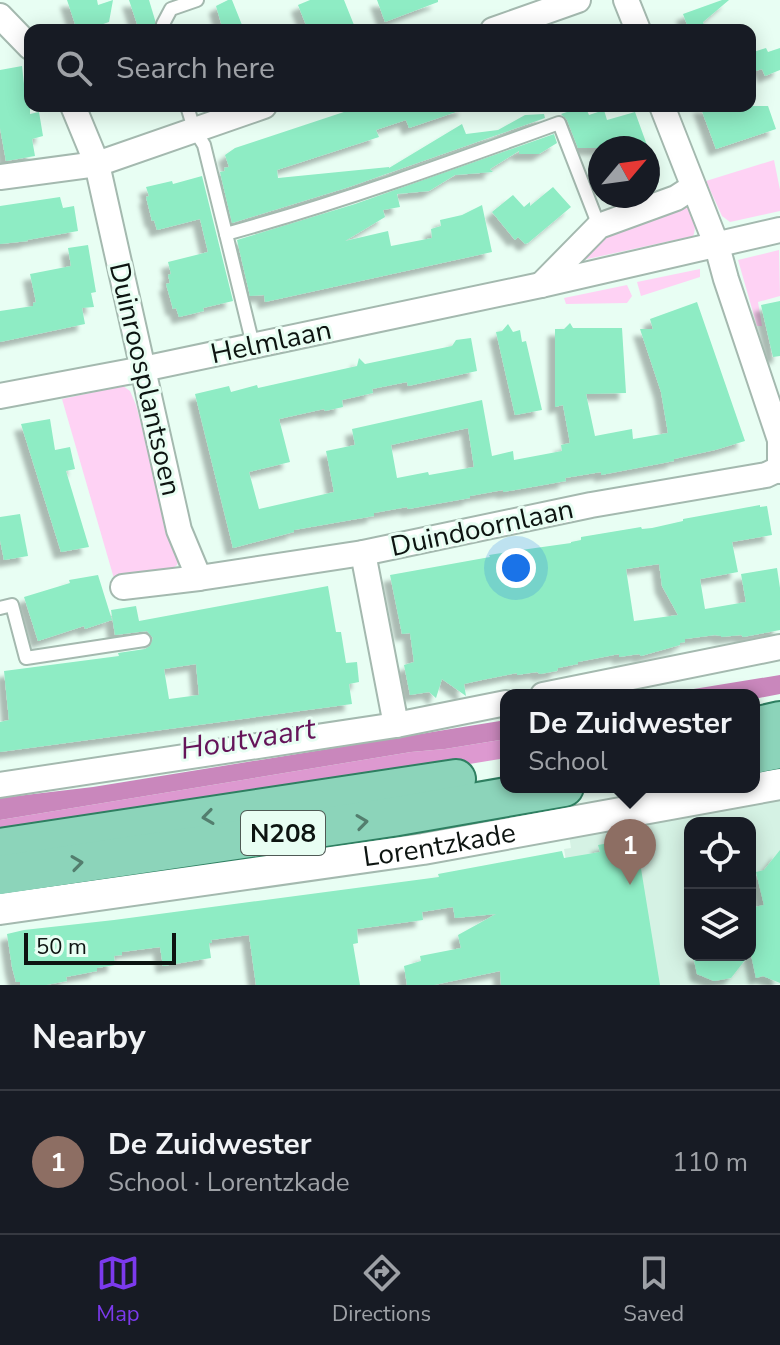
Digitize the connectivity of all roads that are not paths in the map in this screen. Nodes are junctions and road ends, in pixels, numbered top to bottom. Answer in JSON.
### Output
{"nodes":[{"id":1,"x":197,"y":0,"type":"edge"},
{"id":2,"x":578,"y":0,"type":"edge"},
{"id":3,"x":626,"y":0,"type":"edge"},
{"id":4,"x":0,"y":16,"type":"edge"},
{"id":5,"x":163,"y":24,"type":"edge"},
{"id":6,"x":510,"y":24,"type":"edge"},
{"id":7,"x":636,"y":24,"type":"edge"},
{"id":8,"x":24,"y":41,"type":"edge"},
{"id":9,"x":75,"y":112,"type":"edge"},
{"id":10,"x":227,"y":112,"type":"edge"},
{"id":11,"x":664,"y":112,"type":"edge"},
{"id":12,"x":190,"y":118,"type":"edge"},
{"id":13,"x":97,"y":164,"type":"junction"},
{"id":14,"x":0,"y":177,"type":"edge"},
{"id":15,"x":693,"y":187,"type":"junction"},
{"id":16,"x":599,"y":226,"type":"junction"},
{"id":17,"x":780,"y":230,"type":"edge"},
{"id":18,"x":226,"y":234,"type":"junction"},
{"id":19,"x":717,"y":246,"type":"junction"},
{"id":20,"x":541,"y":285,"type":"junction"},
{"id":21,"x":253,"y":345,"type":"junction"},
{"id":22,"x":143,"y":369,"type":"junction"},
{"id":23,"x":0,"y":396,"type":"edge"},
{"id":24,"x":775,"y":472,"type":"edge"},
{"id":25,"x":363,"y":553,"type":"junction"},
{"id":26,"x":199,"y":578,"type":"junction"},
{"id":27,"x":123,"y":587,"type":"dead end"},
{"id":28,"x":0,"y":608,"type":"edge"},
{"id":29,"x":144,"y":640,"type":"dead end"},
{"id":30,"x":780,"y":647,"type":"edge"},
{"id":31,"x":573,"y":689,"type":"edge"},
{"id":32,"x":500,"y":704,"type":"edge"},
{"id":33,"x":780,"y":721,"type":"edge"},
{"id":34,"x":396,"y":725,"type":"junction"},
{"id":35,"x":760,"y":726,"type":"edge"},
{"id":36,"x":780,"y":749,"type":"edge"},
{"id":37,"x":760,"y":753,"type":"edge"},
{"id":38,"x":500,"y":772,"type":"edge"},
{"id":39,"x":780,"y":784,"type":"edge"},
{"id":40,"x":0,"y":785,"type":"edge"},
{"id":41,"x":760,"y":788,"type":"edge"},
{"id":42,"x":530,"y":793,"type":"edge"},
{"id":43,"x":731,"y":793,"type":"edge"},
{"id":44,"x":0,"y":848,"type":"edge"},
{"id":45,"x":0,"y":875,"type":"edge"},
{"id":46,"x":0,"y":909,"type":"edge"}],
"edges":[{"from":1,"to":5,"type":"lane"},
{"from":2,"to":6,"type":"street"},
{"from":3,"to":7,"type":"street"},
{"from":4,"to":8,"type":"street"},
{"from":9,"to":13,"type":"street","name":"Duinroosplantsoen"},
{"from":10,"to":12,"type":"street"},
{"from":11,"to":15,"type":"street"},
{"from":12,"to":13,"type":"street"},
{"from":12,"to":18,"type":"lane"},
{"from":13,"to":14,"type":"street"},
{"from":13,"to":22,"type":"street","name":"Duinroosplantsoen"},
{"from":15,"to":16,"type":"street"},
{"from":15,"to":19,"type":"street"},
{"from":16,"to":18,"type":"lane"},
{"from":16,"to":20,"type":"street"},
{"from":17,"to":19,"type":"street","name":"Helmlaan"},
{"from":18,"to":21,"type":"lane"},
{"from":19,"to":20,"type":"street","name":"Helmlaan"},
{"from":19,"to":24,"type":"street"},
{"from":20,"to":21,"type":"street","name":"Helmlaan"},
{"from":21,"to":22,"type":"street","name":"Helmlaan"},
{"from":22,"to":23,"type":"street","name":"Helmlaan"},
{"from":22,"to":26,"type":"street","name":"Duinroosplantsoen"},
{"from":24,"to":25,"type":"street","name":"Duindoornlaan"},
{"from":25,"to":26,"type":"street","name":"Duindoornlaan"},
{"from":25,"to":34,"type":"street"},
{"from":26,"to":27,"type":"street"},
{"from":28,"to":29,"type":"lane"},
{"from":30,"to":31,"type":"street"},
{"from":32,"to":34,"type":"street"},
{"from":33,"to":35,"type":"main road"},
{"from":34,"to":40,"type":"street"},
{"from":36,"to":37,"type":"main road"},
{"from":38,"to":44,"type":"main road","number":"N208","one_way":true},
{"from":39,"to":41,"type":"street","name":"Lorentzkade"},
{"from":45,"to":42,"type":"main road","number":"N208","one_way":true},
{"from":43,"to":46,"type":"street","name":"Lorentzkade"}]}
